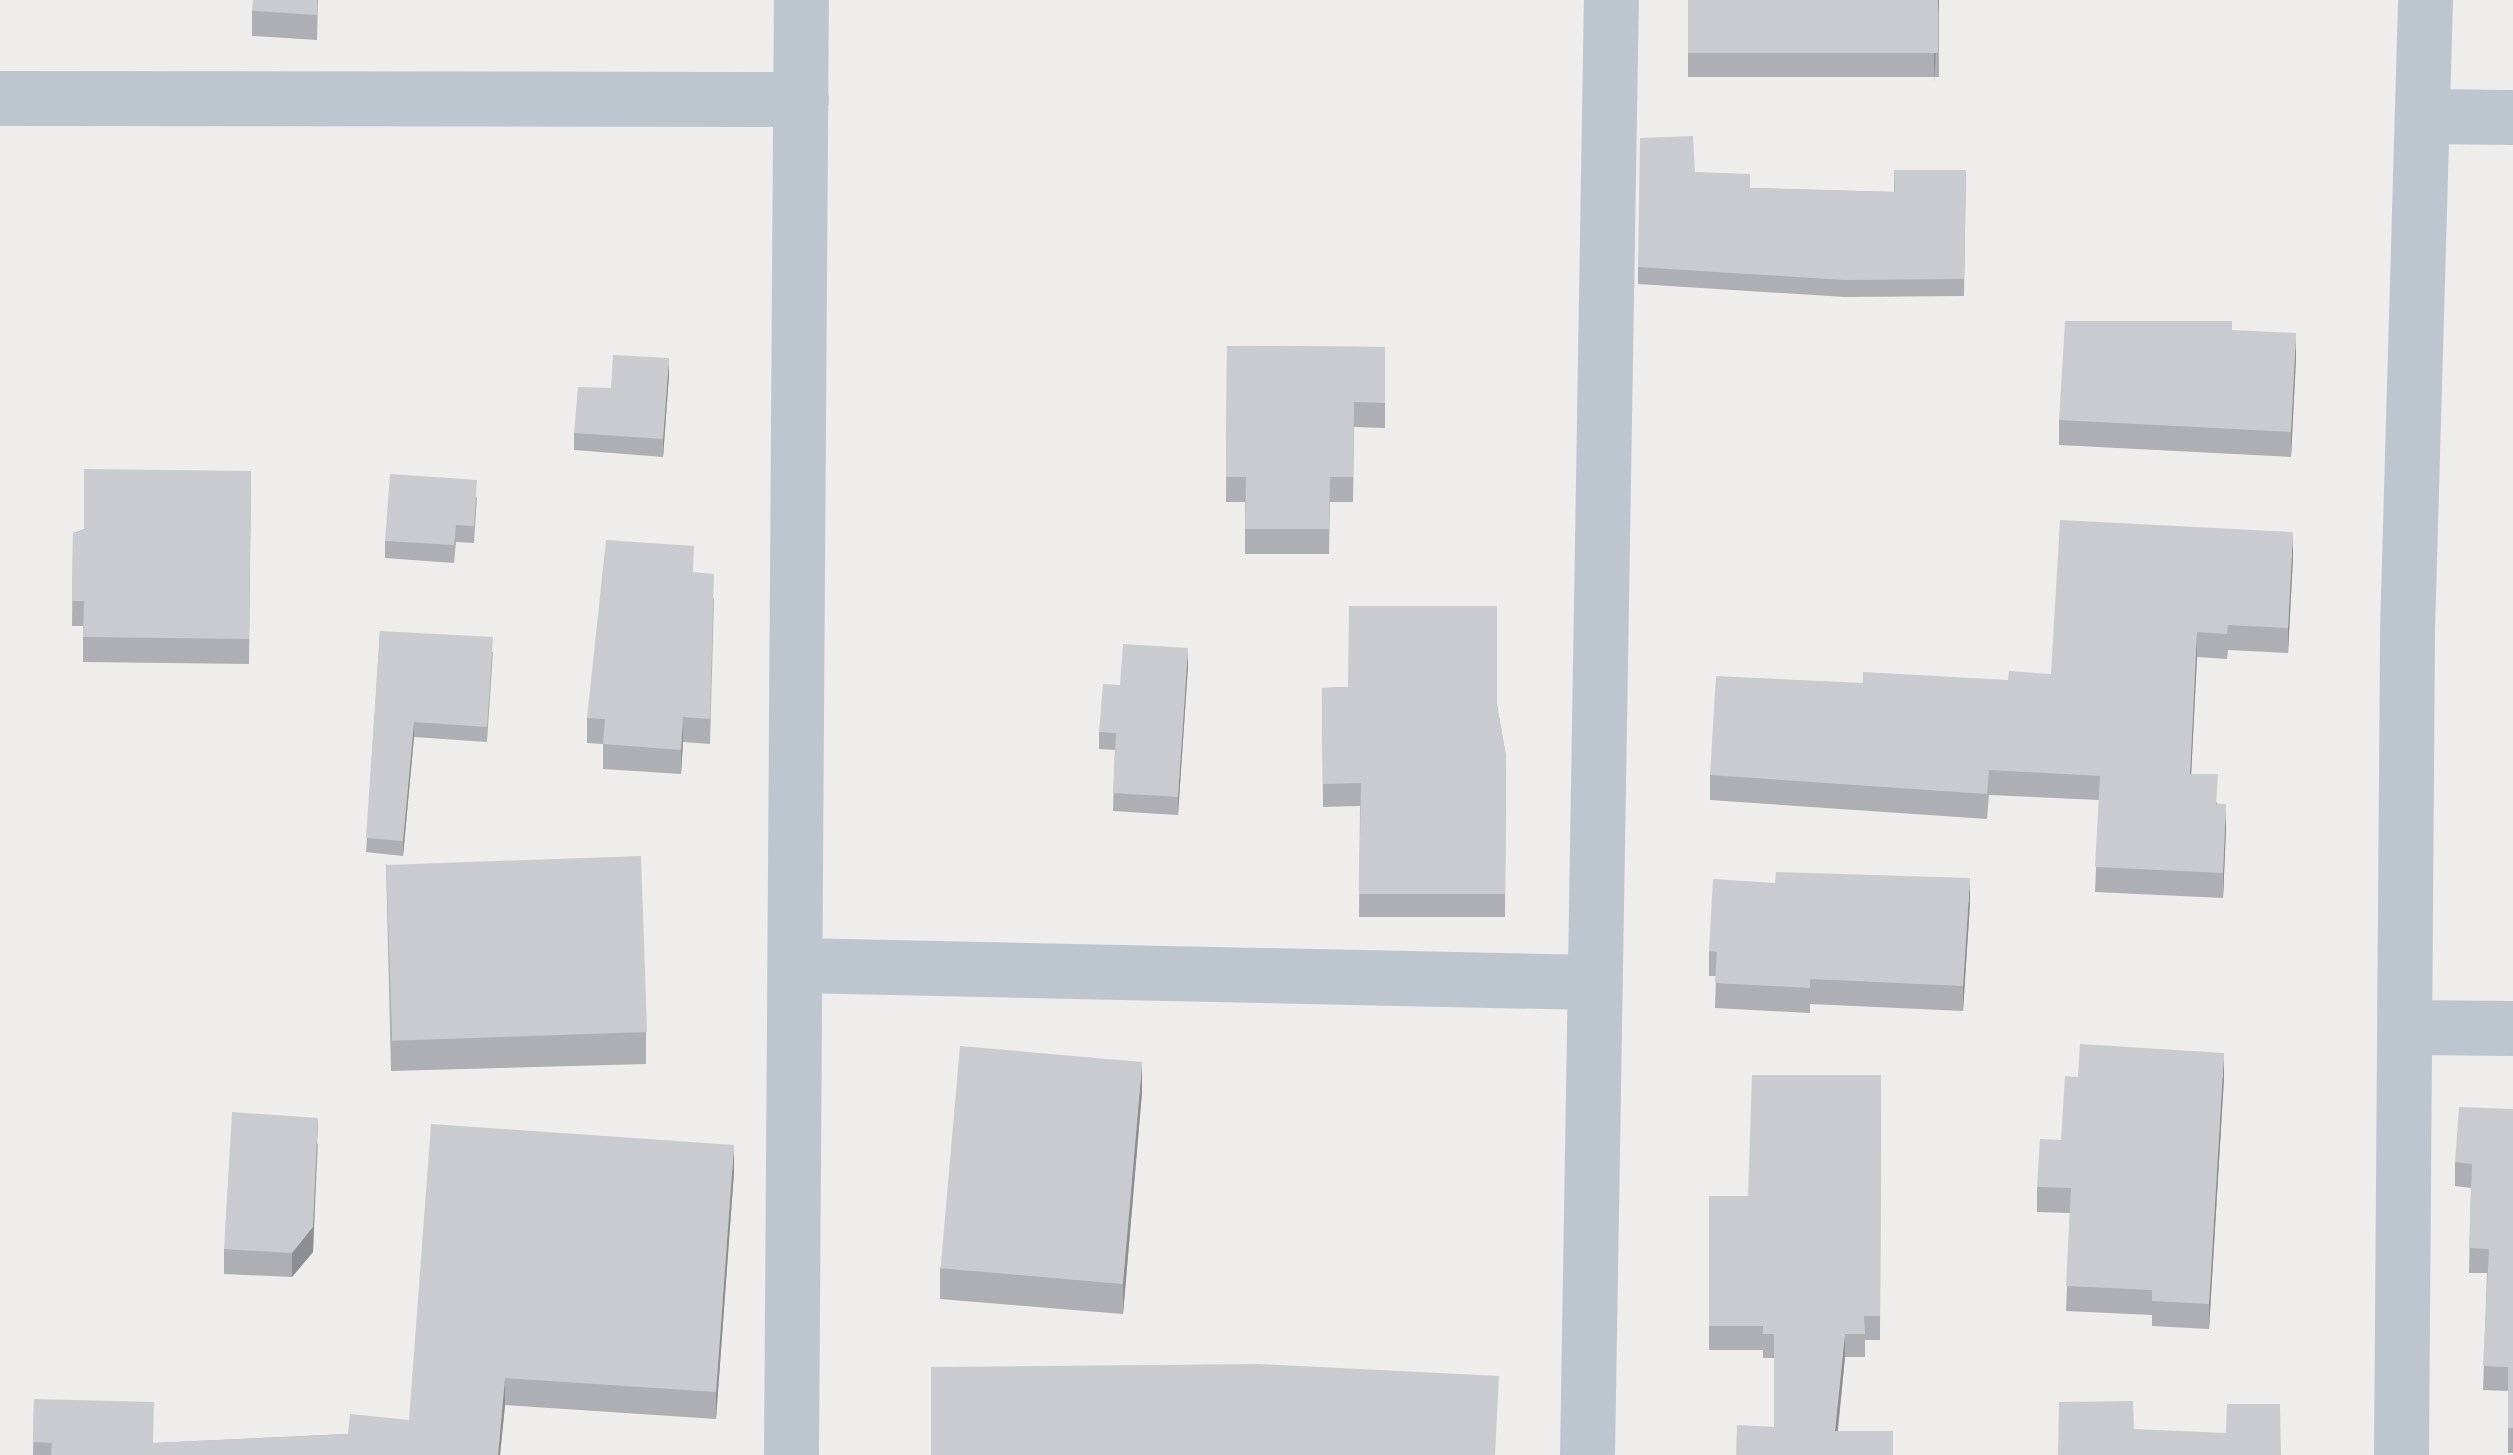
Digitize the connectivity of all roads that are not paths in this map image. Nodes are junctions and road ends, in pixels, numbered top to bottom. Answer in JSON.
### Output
{"nodes":[{"id":1,"x":801,"y":0,"type":"edge"},
{"id":2,"x":1610,"y":0,"type":"edge"},
{"id":3,"x":2424,"y":0,"type":"edge"},
{"id":4,"x":0,"y":98,"type":"edge"},
{"id":5,"x":801,"y":99,"type":"junction"},
{"id":6,"x":2423,"y":116,"type":"junction"},
{"id":7,"x":2513,"y":118,"type":"edge"},
{"id":8,"x":798,"y":965,"type":"junction"},
{"id":9,"x":1591,"y":982,"type":"junction"},
{"id":10,"x":2408,"y":1027,"type":"junction"},
{"id":11,"x":2513,"y":1028,"type":"edge"},
{"id":12,"x":791,"y":1455,"type":"edge"},
{"id":13,"x":1587,"y":1455,"type":"edge"},
{"id":14,"x":2401,"y":1455,"type":"edge"}],
"edges":[{"from":1,"to":5,"type":"street"},
{"from":2,"to":9,"type":"street"},
{"from":3,"to":6,"type":"street"},
{"from":4,"to":5,"type":"street"},
{"from":5,"to":8,"type":"street"},
{"from":6,"to":7,"type":"street"},
{"from":6,"to":10,"type":"street"},
{"from":8,"to":9,"type":"street"},
{"from":8,"to":12,"type":"street"},
{"from":9,"to":13,"type":"street"},
{"from":10,"to":11,"type":"street"},
{"from":10,"to":14,"type":"street"}]}
